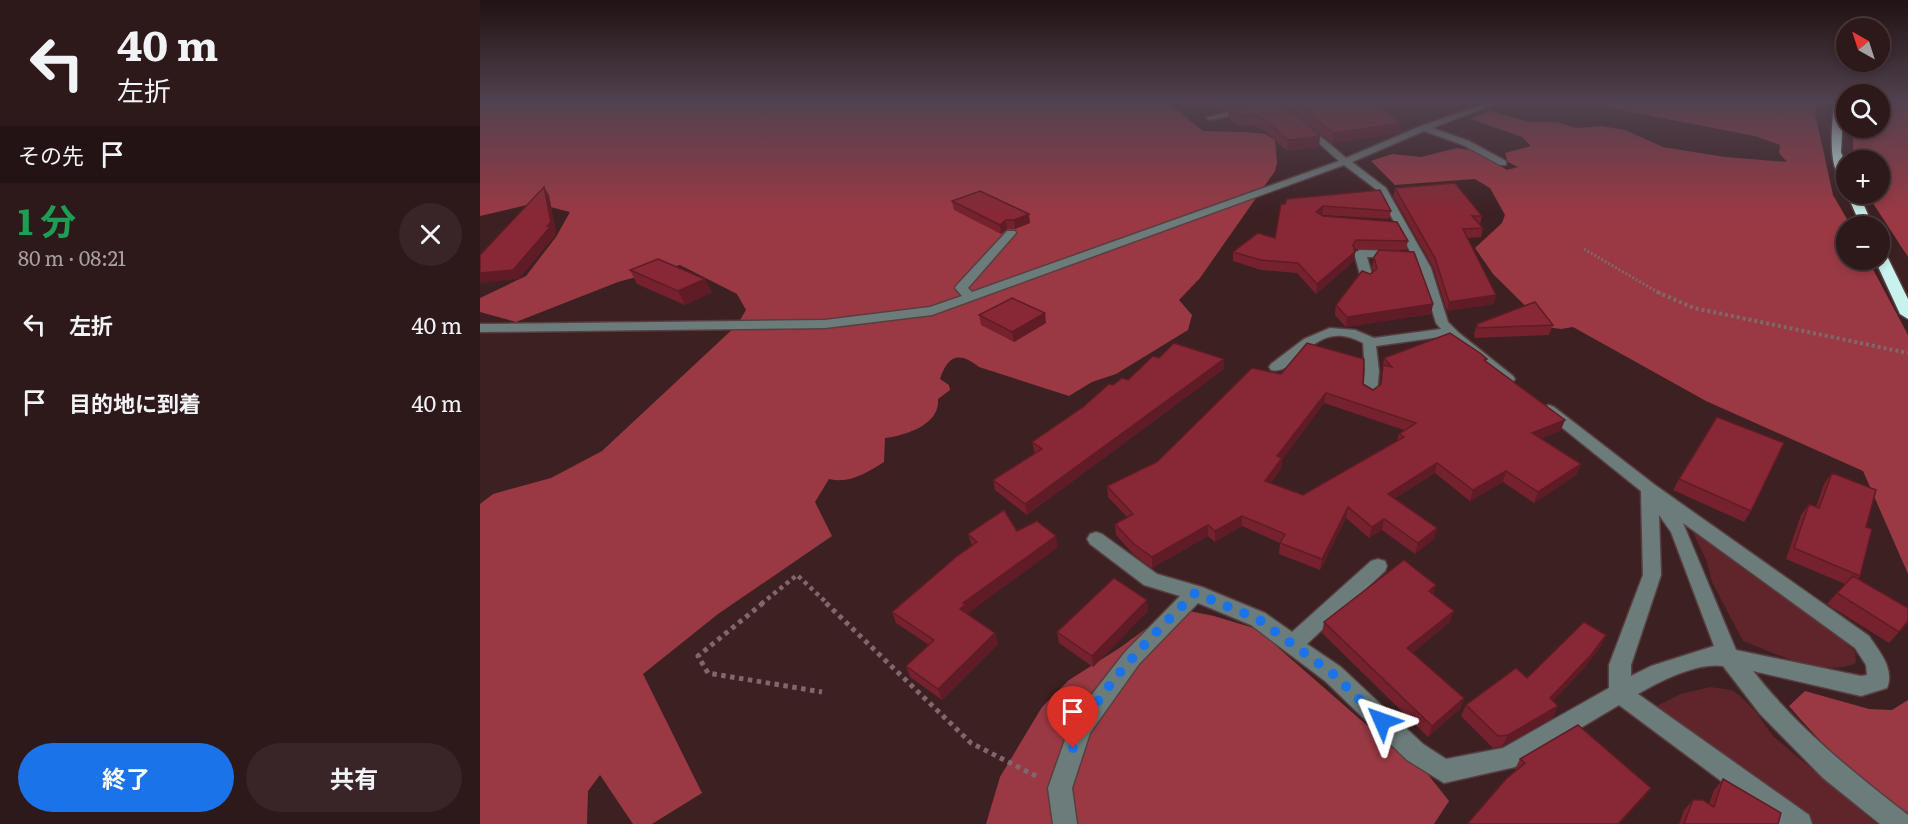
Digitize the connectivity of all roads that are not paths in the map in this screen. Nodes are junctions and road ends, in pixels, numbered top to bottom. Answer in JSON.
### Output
{"nodes":[{"id":1,"x":1317,"y":138,"type":"edge"},
{"id":2,"x":1400,"y":138,"type":"edge"},
{"id":3,"x":1453,"y":138,"type":"edge"},
{"id":4,"x":1345,"y":162,"type":"junction"},
{"id":5,"x":1503,"y":163,"type":"dead end"},
{"id":6,"x":1011,"y":233,"type":"edge"},
{"id":7,"x":1418,"y":256,"type":"junction"},
{"id":8,"x":1887,"y":270,"type":"edge"},
{"id":9,"x":1366,"y":278,"type":"edge"},
{"id":10,"x":971,"y":298,"type":"junction"},
{"id":11,"x":1908,"y":314,"type":"edge"},
{"id":12,"x":480,"y":328,"type":"edge"},
{"id":13,"x":1450,"y":332,"type":"junction"},
{"id":14,"x":1369,"y":343,"type":"junction"},
{"id":15,"x":1276,"y":367,"type":"dead end"},
{"id":16,"x":1522,"y":389,"type":"edge"},
{"id":17,"x":1370,"y":394,"type":"edge"},
{"id":18,"x":1540,"y":404,"type":"edge"},
{"id":19,"x":1649,"y":489,"type":"junction"},
{"id":20,"x":1096,"y":539,"type":"dead end"},
{"id":21,"x":1378,"y":566,"type":"dead end"},
{"id":22,"x":1195,"y":593,"type":"junction"},
{"id":23,"x":1293,"y":645,"type":"junction"},
{"id":24,"x":1730,"y":658,"type":"junction"},
{"id":25,"x":1620,"y":693,"type":"junction"},
{"id":26,"x":1065,"y":824,"type":"edge"},
{"id":27,"x":1800,"y":824,"type":"edge"},
{"id":28,"x":1900,"y":824,"type":"edge"}],
"edges":[{"from":1,"to":4,"type":"street"},
{"from":2,"to":4,"type":"street"},
{"from":3,"to":5,"type":"street"},
{"from":4,"to":7,"type":"street"},
{"from":4,"to":10,"type":"street"},
{"from":6,"to":10,"type":"street"},
{"from":7,"to":9,"type":"street"},
{"from":7,"to":13,"type":"street"},
{"from":8,"to":11,"type":"highway"},
{"from":10,"to":12,"type":"street"},
{"from":13,"to":14,"type":"street"},
{"from":13,"to":16,"type":"street"},
{"from":14,"to":15,"type":"street"},
{"from":14,"to":17,"type":"street"},
{"from":18,"to":19,"type":"street"},
{"from":19,"to":24,"type":"street"},
{"from":19,"to":24,"type":"street"},
{"from":19,"to":25,"type":"street"},
{"from":20,"to":22,"type":"street"},
{"from":21,"to":23,"type":"street"},
{"from":22,"to":23,"type":"street"},
{"from":22,"to":26,"type":"street"},
{"from":23,"to":25,"type":"street"},
{"from":24,"to":25,"type":"street"},
{"from":24,"to":28,"type":"street"},
{"from":25,"to":27,"type":"street"}]}
